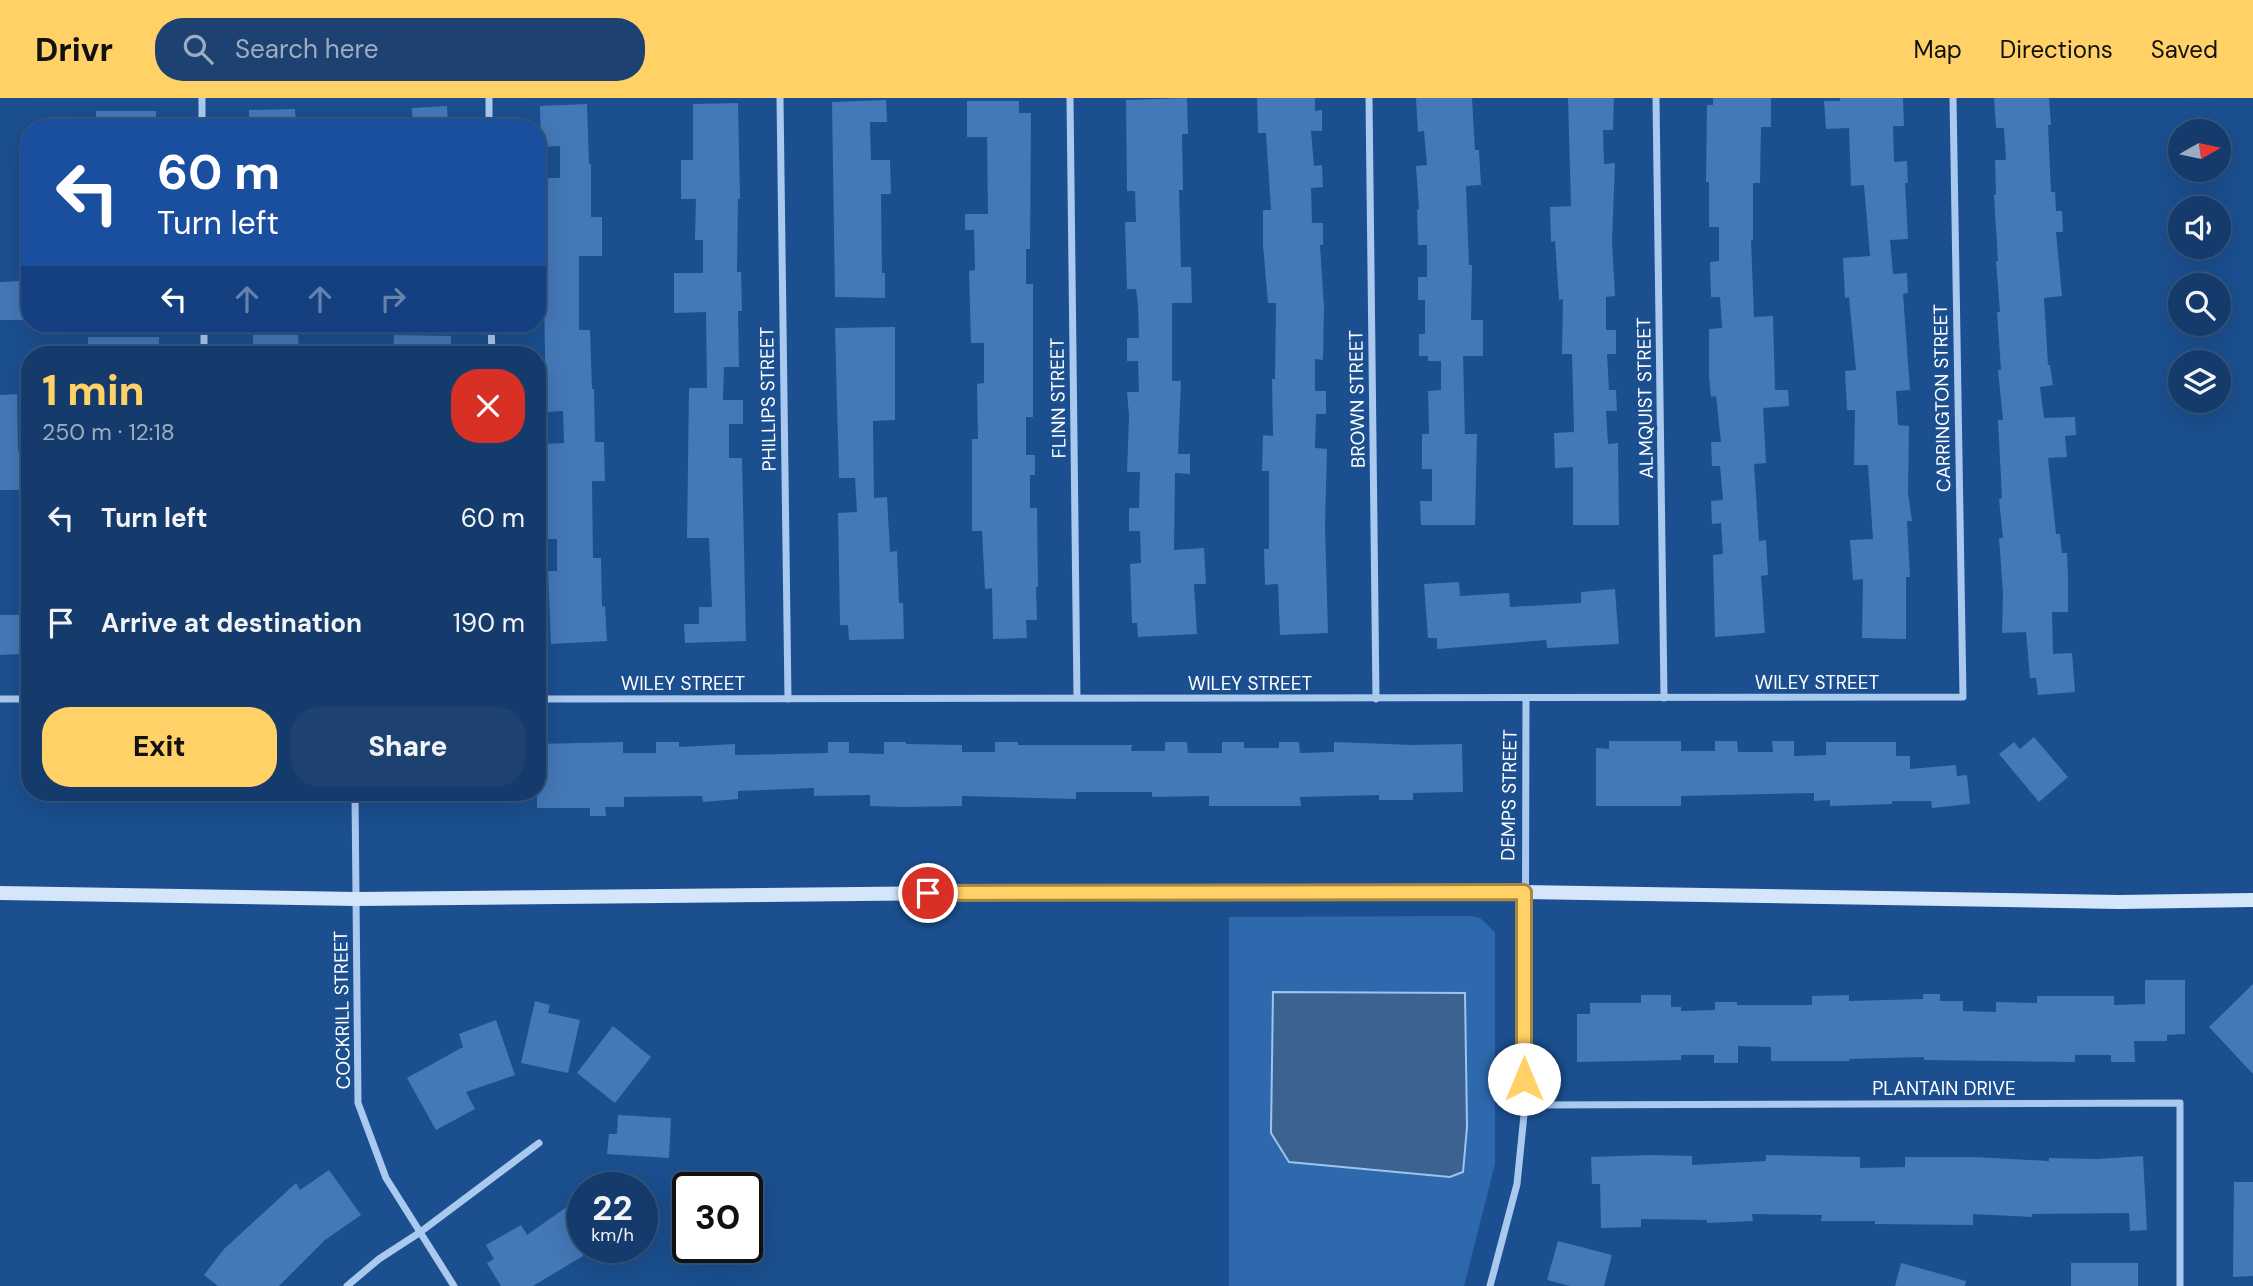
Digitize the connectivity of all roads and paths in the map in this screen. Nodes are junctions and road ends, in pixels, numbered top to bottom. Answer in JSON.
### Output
{"nodes":[{"id":1,"x":202,"y":98,"type":"edge"},
{"id":2,"x":489,"y":98,"type":"edge"},
{"id":3,"x":780,"y":98,"type":"edge"},
{"id":4,"x":1070,"y":98,"type":"edge"},
{"id":5,"x":1369,"y":98,"type":"edge"},
{"id":6,"x":1656,"y":98,"type":"edge"},
{"id":7,"x":1953,"y":98,"type":"edge"},
{"id":8,"x":202,"y":119,"type":"edge"},
{"id":9,"x":489,"y":119,"type":"edge"},
{"id":10,"x":1964,"y":697,"type":"joint"},
{"id":11,"x":1077,"y":698,"type":"junction"},
{"id":12,"x":1526,"y":698,"type":"junction"},
{"id":13,"x":1664,"y":698,"type":"junction"},
{"id":14,"x":0,"y":699,"type":"edge"},
{"id":15,"x":21,"y":699,"type":"edge"},
{"id":16,"x":546,"y":699,"type":"edge"},
{"id":17,"x":788,"y":699,"type":"junction"},
{"id":18,"x":1376,"y":699,"type":"junction"},
{"id":19,"x":355,"y":801,"type":"edge"},
{"id":20,"x":1524,"y":892,"type":"junction"},
{"id":21,"x":0,"y":893,"type":"edge"},
{"id":22,"x":356,"y":899,"type":"junction"},
{"id":23,"x":2253,"y":900,"type":"edge"},
{"id":24,"x":1525,"y":1105,"type":"junction"},
{"id":25,"x":539,"y":1143,"type":"dead end"},
{"id":26,"x":419,"y":1233,"type":"junction"},
{"id":27,"x":347,"y":1286,"type":"edge"},
{"id":28,"x":454,"y":1286,"type":"edge"},
{"id":29,"x":1490,"y":1286,"type":"edge"},
{"id":30,"x":2180,"y":1286,"type":"edge"}],
"edges":[{"from":1,"to":8,"type":"street"},
{"from":2,"to":9,"type":"street"},
{"from":3,"to":17,"type":"street","name":"PHILLIPS STREET"},
{"from":4,"to":11,"type":"street","name":"FLINN STREET"},
{"from":5,"to":18,"type":"street","name":"BROWN STREET"},
{"from":6,"to":13,"type":"street","name":"ALMQUIST STREET"},
{"from":7,"to":10,"type":"street","name":"CARRINGTON STREET"},
{"from":10,"to":13,"type":"street","name":"WILEY STREET"},
{"from":11,"to":17,"type":"street","name":"WILEY STREET"},
{"from":11,"to":18,"type":"street","name":"WILEY STREET"},
{"from":12,"to":13,"type":"street","name":"WILEY STREET"},
{"from":12,"to":18,"type":"street","name":"WILEY STREET"},
{"from":12,"to":20,"type":"street","name":"DEMPS STREET"},
{"from":14,"to":15,"type":"street"},
{"from":16,"to":17,"type":"street","name":"WILEY STREET"},
{"from":19,"to":22,"type":"street","name":"COCKRILL STREET"},
{"from":20,"to":22,"type":"main road"},
{"from":20,"to":23,"type":"main road"},
{"from":20,"to":24,"type":"street","name":"DEMPS STREET"},
{"from":21,"to":22,"type":"main road"},
{"from":22,"to":26,"type":"street","name":"COCKRILL STREET"},
{"from":24,"to":29,"type":"street","name":"DEMPS STREET"},
{"from":24,"to":30,"type":"street","name":"PLANTAIN DRIVE"},
{"from":25,"to":26,"type":"street"},
{"from":26,"to":27,"type":"street"},
{"from":26,"to":28,"type":"street","name":"COCKRILL STREET"}]}
